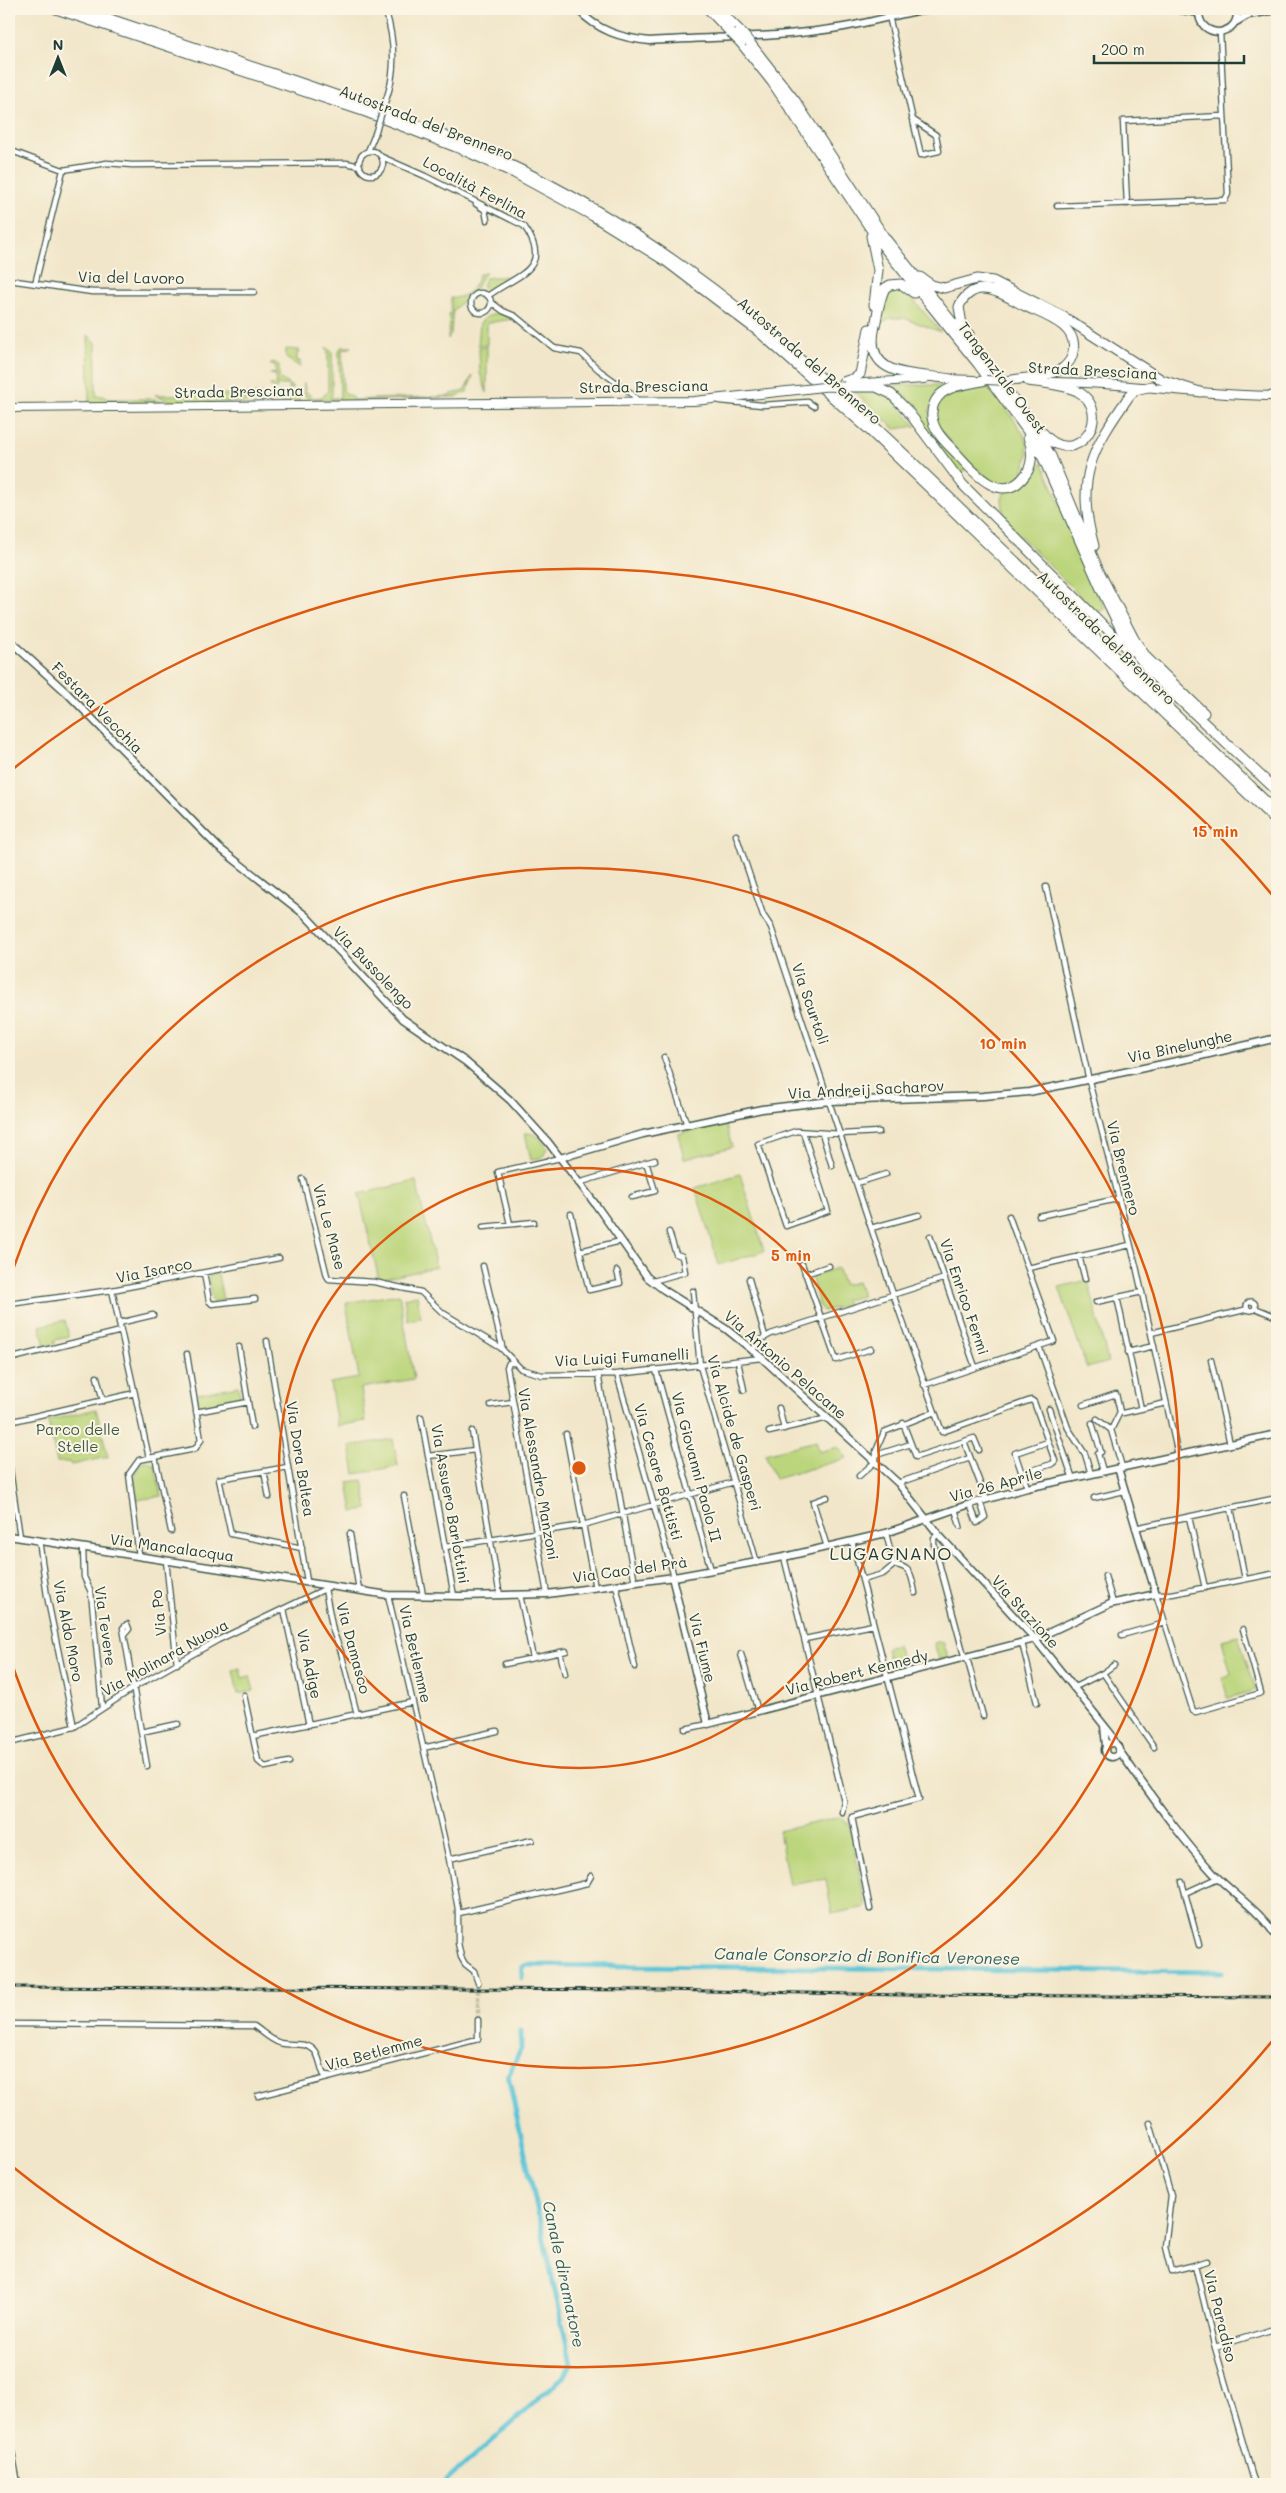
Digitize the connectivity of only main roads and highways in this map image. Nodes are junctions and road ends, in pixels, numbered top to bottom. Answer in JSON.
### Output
{"nodes":[{"id":1,"x":56,"y":9,"type":"edge"},
{"id":2,"x":80,"y":9,"type":"edge"},
{"id":3,"x":708,"y":9,"type":"edge"},
{"id":4,"x":718,"y":9,"type":"edge"},
{"id":5,"x":863,"y":218,"type":"junction"},
{"id":6,"x":885,"y":238,"type":"junction"},
{"id":7,"x":978,"y":364,"type":"junction"},
{"id":8,"x":995,"y":374,"type":"junction"},
{"id":9,"x":1029,"y":379,"type":"junction"},
{"id":10,"x":950,"y":380,"type":"junction"},
{"id":11,"x":986,"y":380,"type":"joint"},
{"id":12,"x":1007,"y":381,"type":"joint"},
{"id":13,"x":974,"y":382,"type":"junction"},
{"id":14,"x":843,"y":384,"type":"junction"},
{"id":15,"x":826,"y":386,"type":"joint"},
{"id":16,"x":1152,"y":386,"type":"junction"},
{"id":17,"x":995,"y":387,"type":"junction"},
{"id":18,"x":1200,"y":392,"type":"junction"},
{"id":19,"x":1277,"y":396,"type":"edge"},
{"id":20,"x":1016,"y":401,"type":"junction"},
{"id":21,"x":9,"y":408,"type":"edge"},
{"id":22,"x":1099,"y":571,"type":"junction"},
{"id":23,"x":1151,"y":673,"type":"junction"},
{"id":24,"x":1277,"y":784,"type":"edge"},
{"id":25,"x":1277,"y":791,"type":"edge"},
{"id":26,"x":1277,"y":812,"type":"edge"},
{"id":27,"x":1277,"y":822,"type":"edge"}],
"edges":[{"from":1,"to":27,"type":"highway","name":"Autostrada del Brennero"},
{"from":2,"to":26,"type":"highway","name":"Autostrada del Brennero"},
{"from":3,"to":5,"type":"highway","name":"Tangenziale Ovest","bridge":true},
{"from":4,"to":6,"type":"highway","name":"Tangenziale Ovest","bridge":true},
{"from":5,"to":7,"type":"highway","name":"Tangenziale Ovest"},
{"from":5,"to":14,"type":"highway"},
{"from":6,"to":8,"type":"highway","name":"Tangenziale Ovest"},
{"from":6,"to":18,"type":"highway"},
{"from":7,"to":10,"type":"highway"},
{"from":7,"to":17,"type":"highway","name":"Tangenziale Ovest"},
{"from":8,"to":9,"type":"highway"},
{"from":8,"to":20,"type":"highway","name":"Tangenziale Ovest"},
{"from":9,"to":12,"type":"highway"},
{"from":9,"to":16,"type":"main road","name":"Strada Bresciana"},
{"from":9,"to":20,"type":"highway"},
{"from":10,"to":13,"type":"main road"},
{"from":10,"to":14,"type":"main road"},
{"from":11,"to":12,"type":"main road","name":"Strada Bresciana","bridge":true},
{"from":11,"to":13,"type":"highway"},
{"from":13,"to":17,"type":"highway"},
{"from":14,"to":15,"type":"highway","bridge":true},
{"from":14,"to":23,"type":"highway"},
{"from":15,"to":21,"type":"main road","name":"Strada Bresciana","bridge":true},
{"from":16,"to":18,"type":"main road","name":"Strada Bresciana"},
{"from":16,"to":22,"type":"highway"},
{"from":17,"to":23,"type":"highway","name":"Tangenziale Ovest"},
{"from":18,"to":19,"type":"main road","name":"Strada Bresciana"},
{"from":20,"to":22,"type":"highway","name":"Tangenziale Ovest"},
{"from":22,"to":24,"type":"highway","name":"Tangenziale Ovest"},
{"from":23,"to":25,"type":"highway","name":"Tangenziale Ovest"}]}
